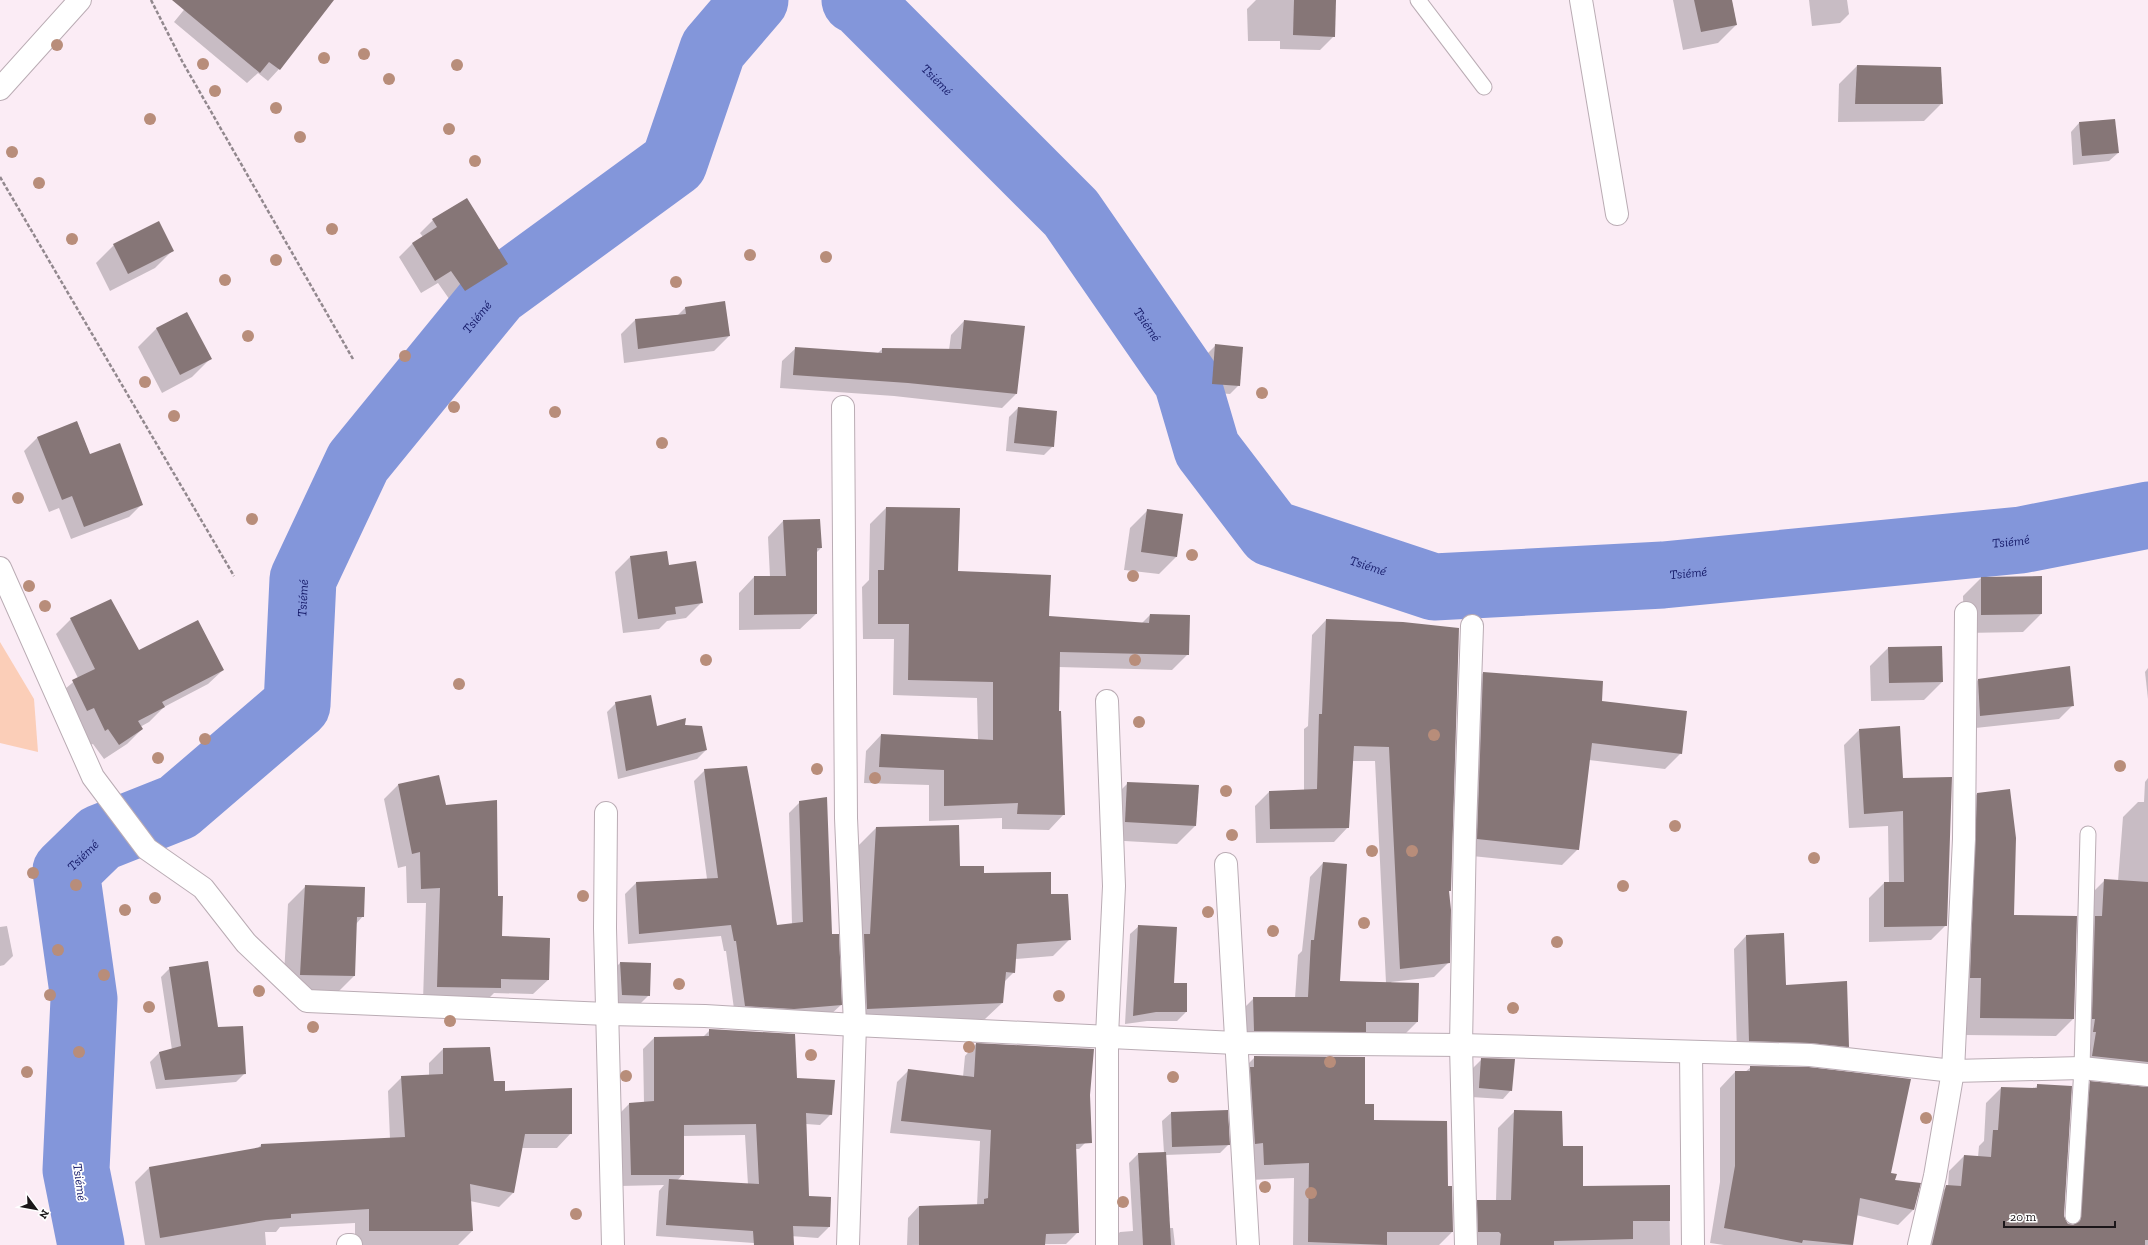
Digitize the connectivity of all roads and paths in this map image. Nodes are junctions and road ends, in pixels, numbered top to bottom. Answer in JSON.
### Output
{"nodes":[{"id":1,"x":80,"y":0,"type":"edge"},
{"id":2,"x":151,"y":0,"type":"edge"},
{"id":3,"x":1418,"y":0,"type":"edge"},
{"id":4,"x":1581,"y":0,"type":"edge"},
{"id":5,"x":1484,"y":87,"type":"dead end"},
{"id":6,"x":0,"y":89,"type":"edge"},
{"id":7,"x":0,"y":177,"type":"edge"},
{"id":8,"x":1617,"y":214,"type":"dead end"},
{"id":9,"x":353,"y":359,"type":"dead end"},
{"id":10,"x":843,"y":407,"type":"dead end"},
{"id":11,"x":0,"y":568,"type":"edge"},
{"id":12,"x":234,"y":576,"type":"dead end"},
{"id":13,"x":1966,"y":613,"type":"dead end"},
{"id":14,"x":1472,"y":626,"type":"dead end"},
{"id":15,"x":1107,"y":701,"type":"dead end"},
{"id":16,"x":606,"y":813,"type":"dead end"},
{"id":17,"x":2088,"y":834,"type":"dead end"},
{"id":18,"x":1226,"y":864,"type":"dead end"},
{"id":19,"x":607,"y":1014,"type":"junction"},
{"id":20,"x":855,"y":1025,"type":"junction"},
{"id":21,"x":1107,"y":1036,"type":"junction"},
{"id":22,"x":1236,"y":1043,"type":"junction"},
{"id":23,"x":1461,"y":1045,"type":"junction"},
{"id":24,"x":1692,"y":1052,"type":"junction"},
{"id":25,"x":2082,"y":1068,"type":"junction"},
{"id":26,"x":1953,"y":1071,"type":"junction"},
{"id":27,"x":2148,"y":1075,"type":"edge"},
{"id":28,"x":2072,"y":1216,"type":"dead end"},
{"id":29,"x":613,"y":1245,"type":"edge"},
{"id":30,"x":848,"y":1245,"type":"edge"},
{"id":31,"x":1108,"y":1245,"type":"edge"},
{"id":32,"x":1248,"y":1245,"type":"edge"},
{"id":33,"x":1466,"y":1245,"type":"edge"},
{"id":34,"x":1693,"y":1245,"type":"edge"},
{"id":35,"x":1919,"y":1245,"type":"edge"}],
"edges":[{"from":1,"to":6,"type":"street"},
{"from":2,"to":9,"type":"path"},
{"from":3,"to":5,"type":"lane"},
{"from":4,"to":8,"type":"street"},
{"from":7,"to":12,"type":"path"},
{"from":10,"to":20,"type":"street"},
{"from":11,"to":19,"type":"street"},
{"from":13,"to":26,"type":"street"},
{"from":14,"to":23,"type":"street"},
{"from":15,"to":21,"type":"street"},
{"from":16,"to":19,"type":"street"},
{"from":17,"to":25,"type":"lane"},
{"from":18,"to":22,"type":"street"},
{"from":19,"to":20,"type":"street"},
{"from":19,"to":29,"type":"street"},
{"from":20,"to":21,"type":"street"},
{"from":20,"to":30,"type":"street"},
{"from":21,"to":22,"type":"street"},
{"from":21,"to":31,"type":"street"},
{"from":22,"to":23,"type":"street"},
{"from":22,"to":32,"type":"street"},
{"from":23,"to":24,"type":"street"},
{"from":23,"to":33,"type":"street"},
{"from":24,"to":26,"type":"street"},
{"from":24,"to":34,"type":"street"},
{"from":25,"to":26,"type":"street"},
{"from":25,"to":27,"type":"street"},
{"from":25,"to":28,"type":"lane"},
{"from":26,"to":35,"type":"street"}]}
